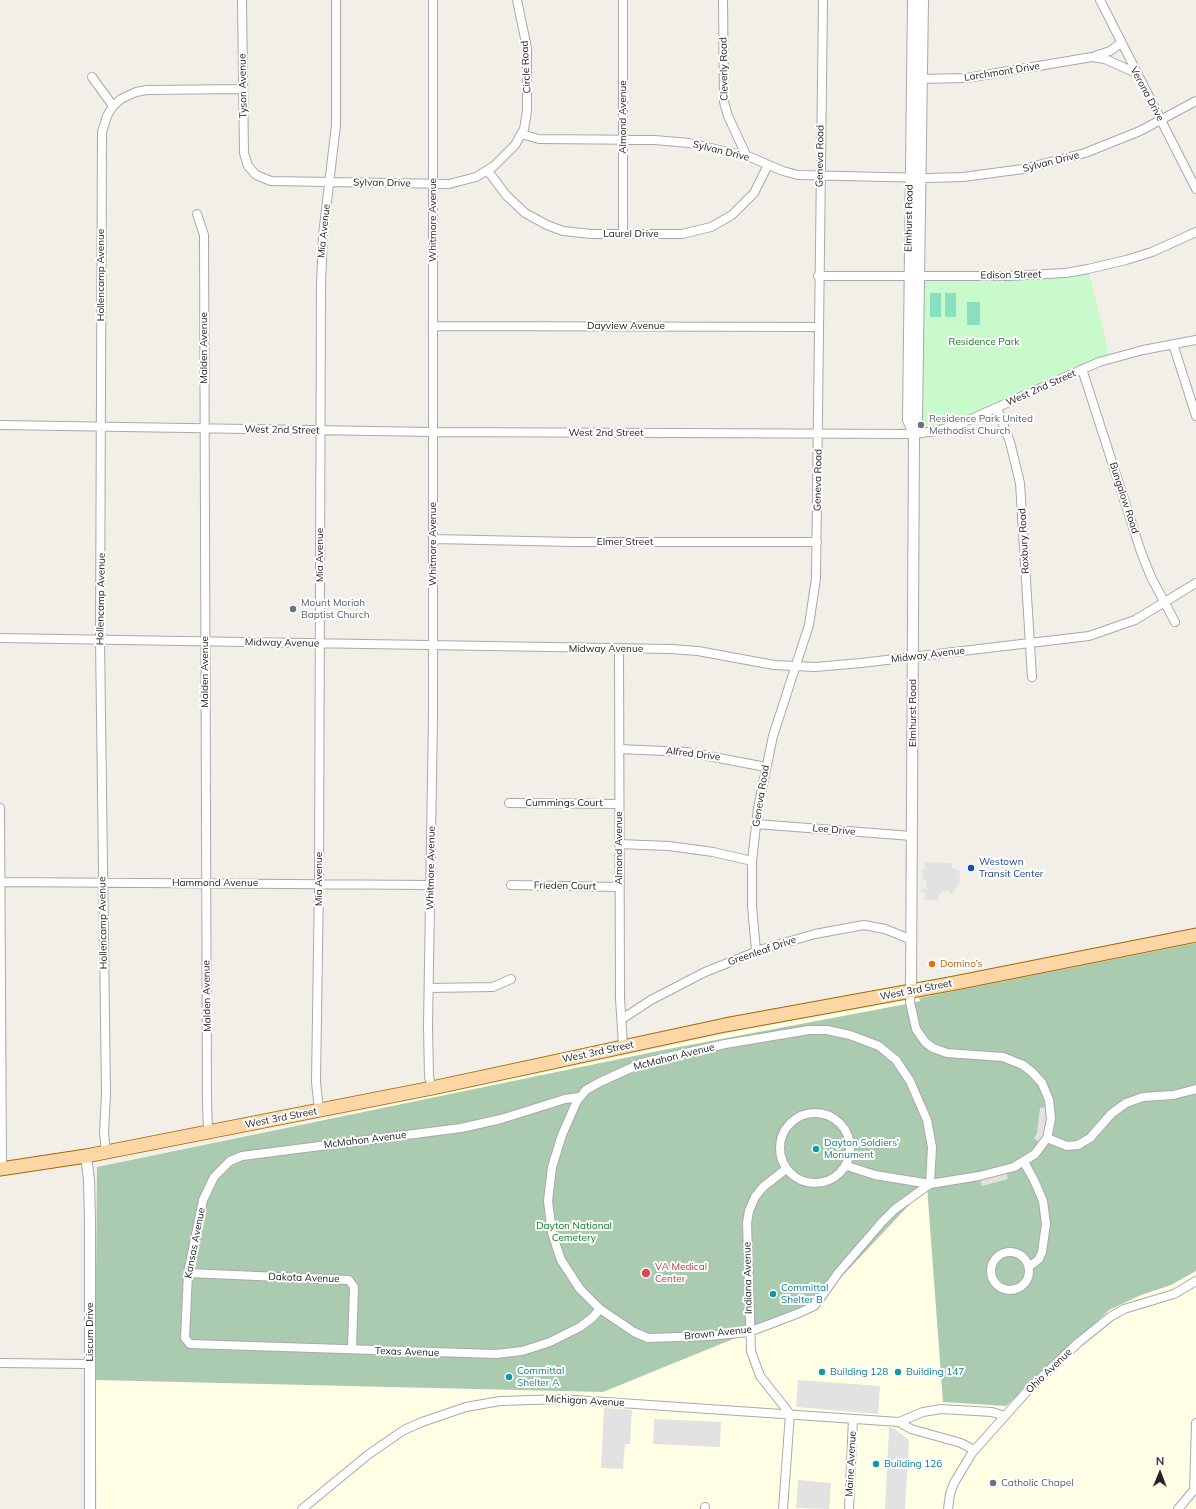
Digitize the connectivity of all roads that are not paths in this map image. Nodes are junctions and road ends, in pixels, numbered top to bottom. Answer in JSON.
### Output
{"nodes":[{"id":1,"x":242,"y":0,"type":"edge"},
{"id":2,"x":336,"y":0,"type":"edge"},
{"id":3,"x":433,"y":0,"type":"edge"},
{"id":4,"x":517,"y":0,"type":"edge"},
{"id":5,"x":623,"y":0,"type":"edge"},
{"id":6,"x":723,"y":0,"type":"edge"},
{"id":7,"x":823,"y":0,"type":"edge"},
{"id":8,"x":913,"y":0,"type":"edge"},
{"id":9,"x":923,"y":0,"type":"edge"},
{"id":10,"x":1100,"y":0,"type":"edge"},
{"id":11,"x":1121,"y":43,"type":"junction"},
{"id":12,"x":1092,"y":57,"type":"junction"},
{"id":13,"x":1136,"y":73,"type":"junction"},
{"id":14,"x":92,"y":77,"type":"dead end"},
{"id":15,"x":917,"y":79,"type":"junction"},
{"id":16,"x":243,"y":89,"type":"junction"},
{"id":17,"x":1196,"y":101,"type":"edge"},
{"id":18,"x":113,"y":106,"type":"junction"},
{"id":19,"x":1161,"y":120,"type":"junction"},
{"id":20,"x":521,"y":134,"type":"junction"},
{"id":21,"x":623,"y":140,"type":"junction"},
{"id":22,"x":747,"y":157,"type":"junction"},
{"id":23,"x":768,"y":165,"type":"junction"},
{"id":24,"x":251,"y":171,"type":"joint"},
{"id":25,"x":488,"y":171,"type":"junction"},
{"id":26,"x":820,"y":176,"type":"junction"},
{"id":27,"x":910,"y":178,"type":"junction"},
{"id":28,"x":922,"y":178,"type":"junction"},
{"id":29,"x":330,"y":183,"type":"junction"},
{"id":30,"x":433,"y":184,"type":"junction"},
{"id":31,"x":1196,"y":188,"type":"edge"},
{"id":32,"x":197,"y":214,"type":"dead end"},
{"id":33,"x":1196,"y":232,"type":"edge"},
{"id":34,"x":623,"y":233,"type":"junction"},
{"id":35,"x":909,"y":275,"type":"junction"},
{"id":36,"x":919,"y":275,"type":"junction"},
{"id":37,"x":818,"y":276,"type":"junction"},
{"id":38,"x":434,"y":326,"type":"junction"},
{"id":39,"x":818,"y":327,"type":"junction"},
{"id":40,"x":1196,"y":340,"type":"edge"},
{"id":41,"x":1173,"y":344,"type":"junction"},
{"id":42,"x":1082,"y":369,"type":"junction"},
{"id":43,"x":997,"y":408,"type":"junction"},
{"id":44,"x":1196,"y":416,"type":"edge"},
{"id":45,"x":0,"y":425,"type":"edge"},
{"id":46,"x":101,"y":426,"type":"junction"},
{"id":47,"x":205,"y":428,"type":"junction"},
{"id":48,"x":321,"y":430,"type":"junction"},
{"id":49,"x":434,"y":432,"type":"junction"},
{"id":50,"x":914,"y":434,"type":"junction"},
{"id":51,"x":818,"y":435,"type":"junction"},
{"id":52,"x":434,"y":539,"type":"junction"},
{"id":53,"x":817,"y":542,"type":"junction"},
{"id":54,"x":1196,"y":583,"type":"edge"},
{"id":55,"x":1164,"y":603,"type":"junction"},
{"id":56,"x":1175,"y":622,"type":"dead end"},
{"id":57,"x":0,"y":638,"type":"edge"},
{"id":58,"x":100,"y":639,"type":"junction"},
{"id":59,"x":205,"y":641,"type":"junction"},
{"id":60,"x":320,"y":644,"type":"junction"},
{"id":61,"x":1029,"y":644,"type":"junction"},
{"id":62,"x":433,"y":646,"type":"junction"},
{"id":63,"x":619,"y":649,"type":"junction"},
{"id":64,"x":913,"y":657,"type":"junction"},
{"id":65,"x":796,"y":666,"type":"junction"},
{"id":66,"x":1032,"y":677,"type":"dead end"},
{"id":67,"x":619,"y":749,"type":"junction"},
{"id":68,"x":766,"y":766,"type":"junction"},
{"id":69,"x":509,"y":803,"type":"dead end"},
{"id":70,"x":619,"y":804,"type":"junction"},
{"id":71,"x":0,"y":808,"type":"edge"},
{"id":72,"x":756,"y":824,"type":"junction"},
{"id":73,"x":912,"y":836,"type":"junction"},
{"id":74,"x":619,"y":844,"type":"junction"},
{"id":75,"x":752,"y":861,"type":"junction"},
{"id":76,"x":0,"y":882,"type":"edge"},
{"id":77,"x":102,"y":882,"type":"junction"},
{"id":78,"x":206,"y":883,"type":"junction"},
{"id":79,"x":319,"y":884,"type":"junction"},
{"id":80,"x":430,"y":885,"type":"junction"},
{"id":81,"x":511,"y":885,"type":"dead end"},
{"id":82,"x":619,"y":886,"type":"junction"},
{"id":83,"x":1196,"y":935,"type":"edge"},
{"id":84,"x":912,"y":940,"type":"junction"},
{"id":85,"x":756,"y":952,"type":"junction"},
{"id":86,"x":511,"y":979,"type":"dead end"},
{"id":87,"x":430,"y":988,"type":"junction"},
{"id":88,"x":911,"y":991,"type":"junction"},
{"id":89,"x":622,"y":1019,"type":"junction"},
{"id":90,"x":623,"y":1046,"type":"junction"},
{"id":91,"x":432,"y":1088,"type":"junction"},
{"id":92,"x":1196,"y":1089,"type":"edge"},
{"id":93,"x":579,"y":1098,"type":"junction"},
{"id":94,"x":319,"y":1110,"type":"junction"},
{"id":95,"x":208,"y":1132,"type":"junction"},
{"id":96,"x":1048,"y":1138,"type":"junction"},
{"id":97,"x":106,"y":1152,"type":"junction"},
{"id":98,"x":86,"y":1156,"type":"junction"},
{"id":99,"x":230,"y":1161,"type":"joint"},
{"id":100,"x":1024,"y":1162,"type":"junction"},
{"id":101,"x":847,"y":1166,"type":"junction"},
{"id":102,"x":786,"y":1168,"type":"junction"},
{"id":103,"x":1,"y":1169,"type":"edge"},
{"id":104,"x":930,"y":1184,"type":"junction"},
{"id":105,"x":1029,"y":1267,"type":"junction"},
{"id":106,"x":188,"y":1273,"type":"junction"},
{"id":107,"x":1196,"y":1281,"type":"edge"},
{"id":108,"x":600,"y":1309,"type":"junction"},
{"id":109,"x":749,"y":1332,"type":"junction"},
{"id":110,"x":202,"y":1344,"type":"joint"},
{"id":111,"x":352,"y":1349,"type":"junction"},
{"id":112,"x":0,"y":1364,"type":"edge"},
{"id":113,"x":89,"y":1364,"type":"junction"},
{"id":114,"x":790,"y":1414,"type":"junction"},
{"id":115,"x":1005,"y":1416,"type":"junction"},
{"id":116,"x":853,"y":1419,"type":"junction"},
{"id":117,"x":899,"y":1422,"type":"junction"},
{"id":118,"x":1196,"y":1423,"type":"edge"},
{"id":119,"x":974,"y":1450,"type":"junction"},
{"id":120,"x":90,"y":1509,"type":"edge"},
{"id":121,"x":302,"y":1509,"type":"edge"},
{"id":122,"x":783,"y":1509,"type":"edge"},
{"id":123,"x":849,"y":1509,"type":"edge"},
{"id":124,"x":948,"y":1509,"type":"edge"},
{"id":125,"x":1180,"y":1509,"type":"edge"}],
"edges":[{"from":1,"to":16,"type":"street","name":"Tyson Avenue"},
{"from":2,"to":29,"type":"street","name":"Mia Avenue"},
{"from":3,"to":30,"type":"street","name":"Whitmore Avenue"},
{"from":4,"to":20,"type":"street","name":"Circle Road"},
{"from":5,"to":21,"type":"street","name":"Almond Avenue"},
{"from":6,"to":22,"type":"street","name":"Cleverly Road"},
{"from":7,"to":26,"type":"street","name":"Geneva Road"},
{"from":8,"to":15,"type":"street","name":"Elmhurst Road"},
{"from":9,"to":15,"type":"street","name":"Elmhurst Road"},
{"from":10,"to":11,"type":"street","name":"Verona Drive"},
{"from":11,"to":12,"type":"street","name":"Larchmont Drive"},
{"from":11,"to":13,"type":"street","name":"Verona Drive"},
{"from":12,"to":13,"type":"street","name":"Larchmont Drive"},
{"from":12,"to":15,"type":"street","name":"Larchmont Drive"},
{"from":13,"to":19,"type":"street","name":"Verona Drive"},
{"from":14,"to":18,"type":"street"},
{"from":15,"to":27,"type":"street","name":"Elmhurst Road"},
{"from":15,"to":28,"type":"street","name":"Elmhurst Road"},
{"from":16,"to":18,"type":"street"},
{"from":16,"to":24,"type":"street","name":"Tyson Avenue"},
{"from":17,"to":19,"type":"street","name":"Sylvan Drive"},
{"from":18,"to":46,"type":"street","name":"Hollencamp Avenue"},
{"from":19,"to":28,"type":"street","name":"Sylvan Drive"},
{"from":19,"to":31,"type":"street","name":"Verona Drive"},
{"from":20,"to":21,"type":"street","name":"Sylvan Drive"},
{"from":20,"to":25,"type":"street","name":"Sylvan Drive"},
{"from":21,"to":22,"type":"street","name":"Sylvan Drive"},
{"from":21,"to":34,"type":"street","name":"Almond Avenue"},
{"from":22,"to":23,"type":"street","name":"Sylvan Drive"},
{"from":23,"to":26,"type":"street","name":"Sylvan Drive"},
{"from":23,"to":34,"type":"street","name":"Laurel Drive"},
{"from":24,"to":29,"type":"street","name":"Sylvan Drive"},
{"from":25,"to":30,"type":"street","name":"Sylvan Drive"},
{"from":25,"to":34,"type":"street","name":"Laurel Drive"},
{"from":26,"to":27,"type":"street","name":"Sylvan Drive"},
{"from":26,"to":37,"type":"street","name":"Geneva Road"},
{"from":27,"to":28,"type":"street","name":"Sylvan Drive"},
{"from":27,"to":35,"type":"street","name":"Elmhurst Road"},
{"from":28,"to":36,"type":"street","name":"Elmhurst Road"},
{"from":29,"to":30,"type":"street","name":"Sylvan Drive"},
{"from":29,"to":48,"type":"street","name":"Mia Avenue"},
{"from":30,"to":38,"type":"street","name":"Whitmore Avenue"},
{"from":32,"to":47,"type":"street","name":"Malden Avenue"},
{"from":33,"to":36,"type":"street","name":"Edison Street"},
{"from":35,"to":36,"type":"street","name":"Edison Street"},
{"from":35,"to":37,"type":"street","name":"Edison Street"},
{"from":35,"to":50,"type":"street","name":"Elmhurst Road"},
{"from":36,"to":50,"type":"street","name":"Elmhurst Road"},
{"from":37,"to":39,"type":"street","name":"Geneva Road"},
{"from":38,"to":39,"type":"street","name":"Dayview Avenue"},
{"from":38,"to":49,"type":"street","name":"Whitmore Avenue"},
{"from":39,"to":51,"type":"street","name":"Geneva Road"},
{"from":40,"to":41,"type":"street","name":"West 2nd Street"},
{"from":41,"to":42,"type":"street","name":"West 2nd Street"},
{"from":41,"to":44,"type":"street"},
{"from":42,"to":43,"type":"street","name":"West 2nd Street"},
{"from":42,"to":55,"type":"street","name":"Bungalow Road"},
{"from":43,"to":50,"type":"street","name":"West 2nd Street"},
{"from":43,"to":61,"type":"street","name":"Roxbury Road"},
{"from":45,"to":46,"type":"street","name":"West 2nd Street"},
{"from":46,"to":47,"type":"street","name":"West 2nd Street"},
{"from":46,"to":58,"type":"street","name":"Hollencamp Avenue"},
{"from":47,"to":48,"type":"street","name":"West 2nd Street"},
{"from":47,"to":59,"type":"street","name":"Malden Avenue"},
{"from":48,"to":49,"type":"street","name":"West 2nd Street"},
{"from":48,"to":60,"type":"street","name":"Mia Avenue"},
{"from":49,"to":51,"type":"street","name":"West 2nd Street"},
{"from":49,"to":52,"type":"street","name":"Whitmore Avenue"},
{"from":50,"to":51,"type":"street","name":"West 2nd Street"},
{"from":50,"to":64,"type":"street","name":"Elmhurst Road"},
{"from":51,"to":53,"type":"street","name":"Geneva Road"},
{"from":52,"to":53,"type":"street","name":"Elmer Street"},
{"from":52,"to":62,"type":"street","name":"Whitmore Avenue"},
{"from":53,"to":65,"type":"street","name":"Geneva Road"},
{"from":54,"to":55,"type":"street","name":"Midway Avenue"},
{"from":55,"to":56,"type":"street","name":"Bungalow Road"},
{"from":55,"to":61,"type":"street","name":"Midway Avenue"},
{"from":57,"to":58,"type":"street","name":"Midway Avenue"},
{"from":58,"to":59,"type":"street","name":"Midway Avenue"},
{"from":58,"to":77,"type":"street","name":"Hollencamp Avenue"},
{"from":59,"to":60,"type":"street","name":"Midway Avenue"},
{"from":59,"to":78,"type":"street","name":"Malden Avenue"},
{"from":60,"to":62,"type":"street","name":"Midway Avenue"},
{"from":60,"to":79,"type":"street","name":"Mia Avenue"},
{"from":61,"to":64,"type":"street","name":"Midway Avenue"},
{"from":61,"to":66,"type":"street","name":"Roxbury Road"},
{"from":62,"to":63,"type":"street","name":"Midway Avenue"},
{"from":62,"to":80,"type":"street","name":"Whitmore Avenue"},
{"from":63,"to":65,"type":"street","name":"Midway Avenue"},
{"from":63,"to":67,"type":"street","name":"Almond Avenue"},
{"from":64,"to":65,"type":"street","name":"Midway Avenue"},
{"from":64,"to":73,"type":"street","name":"Elmhurst Road"},
{"from":65,"to":68,"type":"street","name":"Geneva Road"},
{"from":67,"to":68,"type":"street","name":"Alfred Drive"},
{"from":67,"to":70,"type":"street","name":"Almond Avenue"},
{"from":68,"to":72,"type":"street","name":"Geneva Road"},
{"from":69,"to":70,"type":"street","name":"Cummings Court"},
{"from":70,"to":74,"type":"street","name":"Almond Avenue"},
{"from":71,"to":76,"type":"street"},
{"from":72,"to":73,"type":"street","name":"Lee Drive"},
{"from":72,"to":75,"type":"street","name":"Geneva Road"},
{"from":73,"to":84,"type":"street","name":"Elmhurst Road"},
{"from":74,"to":75,"type":"street"},
{"from":74,"to":82,"type":"street","name":"Almond Avenue"},
{"from":75,"to":85,"type":"street","name":"Geneva Road"},
{"from":76,"to":77,"type":"street","name":"Hammond Avenue"},
{"from":76,"to":103,"type":"street"},
{"from":77,"to":78,"type":"street","name":"Hammond Avenue"},
{"from":77,"to":97,"type":"street","name":"Hollencamp Avenue"},
{"from":78,"to":79,"type":"street","name":"Hammond Avenue"},
{"from":78,"to":95,"type":"street","name":"Malden Avenue"},
{"from":79,"to":80,"type":"street","name":"Hammond Avenue"},
{"from":79,"to":94,"type":"street","name":"Mia Avenue"},
{"from":80,"to":87,"type":"street","name":"Whitmore Avenue"},
{"from":81,"to":82,"type":"street","name":"Frieden Court"},
{"from":82,"to":89,"type":"street","name":"Almond Avenue"},
{"from":83,"to":88,"type":"main road","name":"West 3rd Street"},
{"from":84,"to":85,"type":"street","name":"Greenleaf Drive"},
{"from":84,"to":88,"type":"street","name":"Elmhurst Road"},
{"from":85,"to":89,"type":"street","name":"Greenleaf Drive"},
{"from":86,"to":87,"type":"street"},
{"from":87,"to":91,"type":"street","name":"Whitmore Avenue"},
{"from":88,"to":90,"type":"main road","name":"West 3rd Street"},
{"from":88,"to":96,"type":"street"},
{"from":89,"to":90,"type":"street","name":"Almond Avenue"},
{"from":90,"to":91,"type":"main road","name":"West 3rd Street"},
{"from":91,"to":94,"type":"main road","name":"West 3rd Street"},
{"from":92,"to":96,"type":"street"},
{"from":93,"to":99,"type":"street","name":"McMahon Avenue"},
{"from":93,"to":104,"type":"street","name":"McMahon Avenue"},
{"from":93,"to":108,"type":"street","name":"Brown Avenue"},
{"from":94,"to":95,"type":"main road","name":"West 3rd Street"},
{"from":95,"to":97,"type":"main road","name":"West 3rd Street"},
{"from":96,"to":100,"type":"street"},
{"from":97,"to":98,"type":"main road","name":"West 3rd Street"},
{"from":98,"to":103,"type":"main road","name":"West 3rd Street"},
{"from":98,"to":113,"type":"street","name":"Liscum Drive"},
{"from":99,"to":106,"type":"street","name":"Kansas Avenue"},
{"from":100,"to":104,"type":"street"},
{"from":100,"to":105,"type":"street"},
{"from":101,"to":102,"type":"street"},
{"from":101,"to":102,"type":"street"},
{"from":101,"to":104,"type":"street"},
{"from":102,"to":109,"type":"street","name":"Indiana Avenue"},
{"from":104,"to":109,"type":"street","name":"Brown Avenue"},
{"from":105,"to":105,"type":"street"},
{"from":106,"to":110,"type":"street","name":"Kansas Avenue"},
{"from":106,"to":111,"type":"street","name":"Dakota Avenue"},
{"from":107,"to":115,"type":"street","name":"Ohio Avenue"},
{"from":108,"to":109,"type":"street","name":"Brown Avenue"},
{"from":108,"to":111,"type":"street","name":"Texas Avenue"},
{"from":109,"to":114,"type":"street","name":"Indiana Avenue"},
{"from":110,"to":111,"type":"street","name":"Texas Avenue"},
{"from":112,"to":113,"type":"street"},
{"from":113,"to":120,"type":"street","name":"Liscum Drive"},
{"from":114,"to":116,"type":"street","name":"Michigan Avenue"},
{"from":114,"to":121,"type":"street","name":"Michigan Avenue"},
{"from":114,"to":122,"type":"street"},
{"from":115,"to":117,"type":"street","name":"Michigan Avenue"},
{"from":115,"to":119,"type":"street","name":"Ohio Avenue"},
{"from":116,"to":117,"type":"street","name":"Michigan Avenue"},
{"from":116,"to":123,"type":"street","name":"Maine Avenue"},
{"from":117,"to":119,"type":"street","name":"Michigan Avenue"},
{"from":118,"to":125,"type":"street"},
{"from":119,"to":124,"type":"street","name":"Ohio Avenue"}]}
